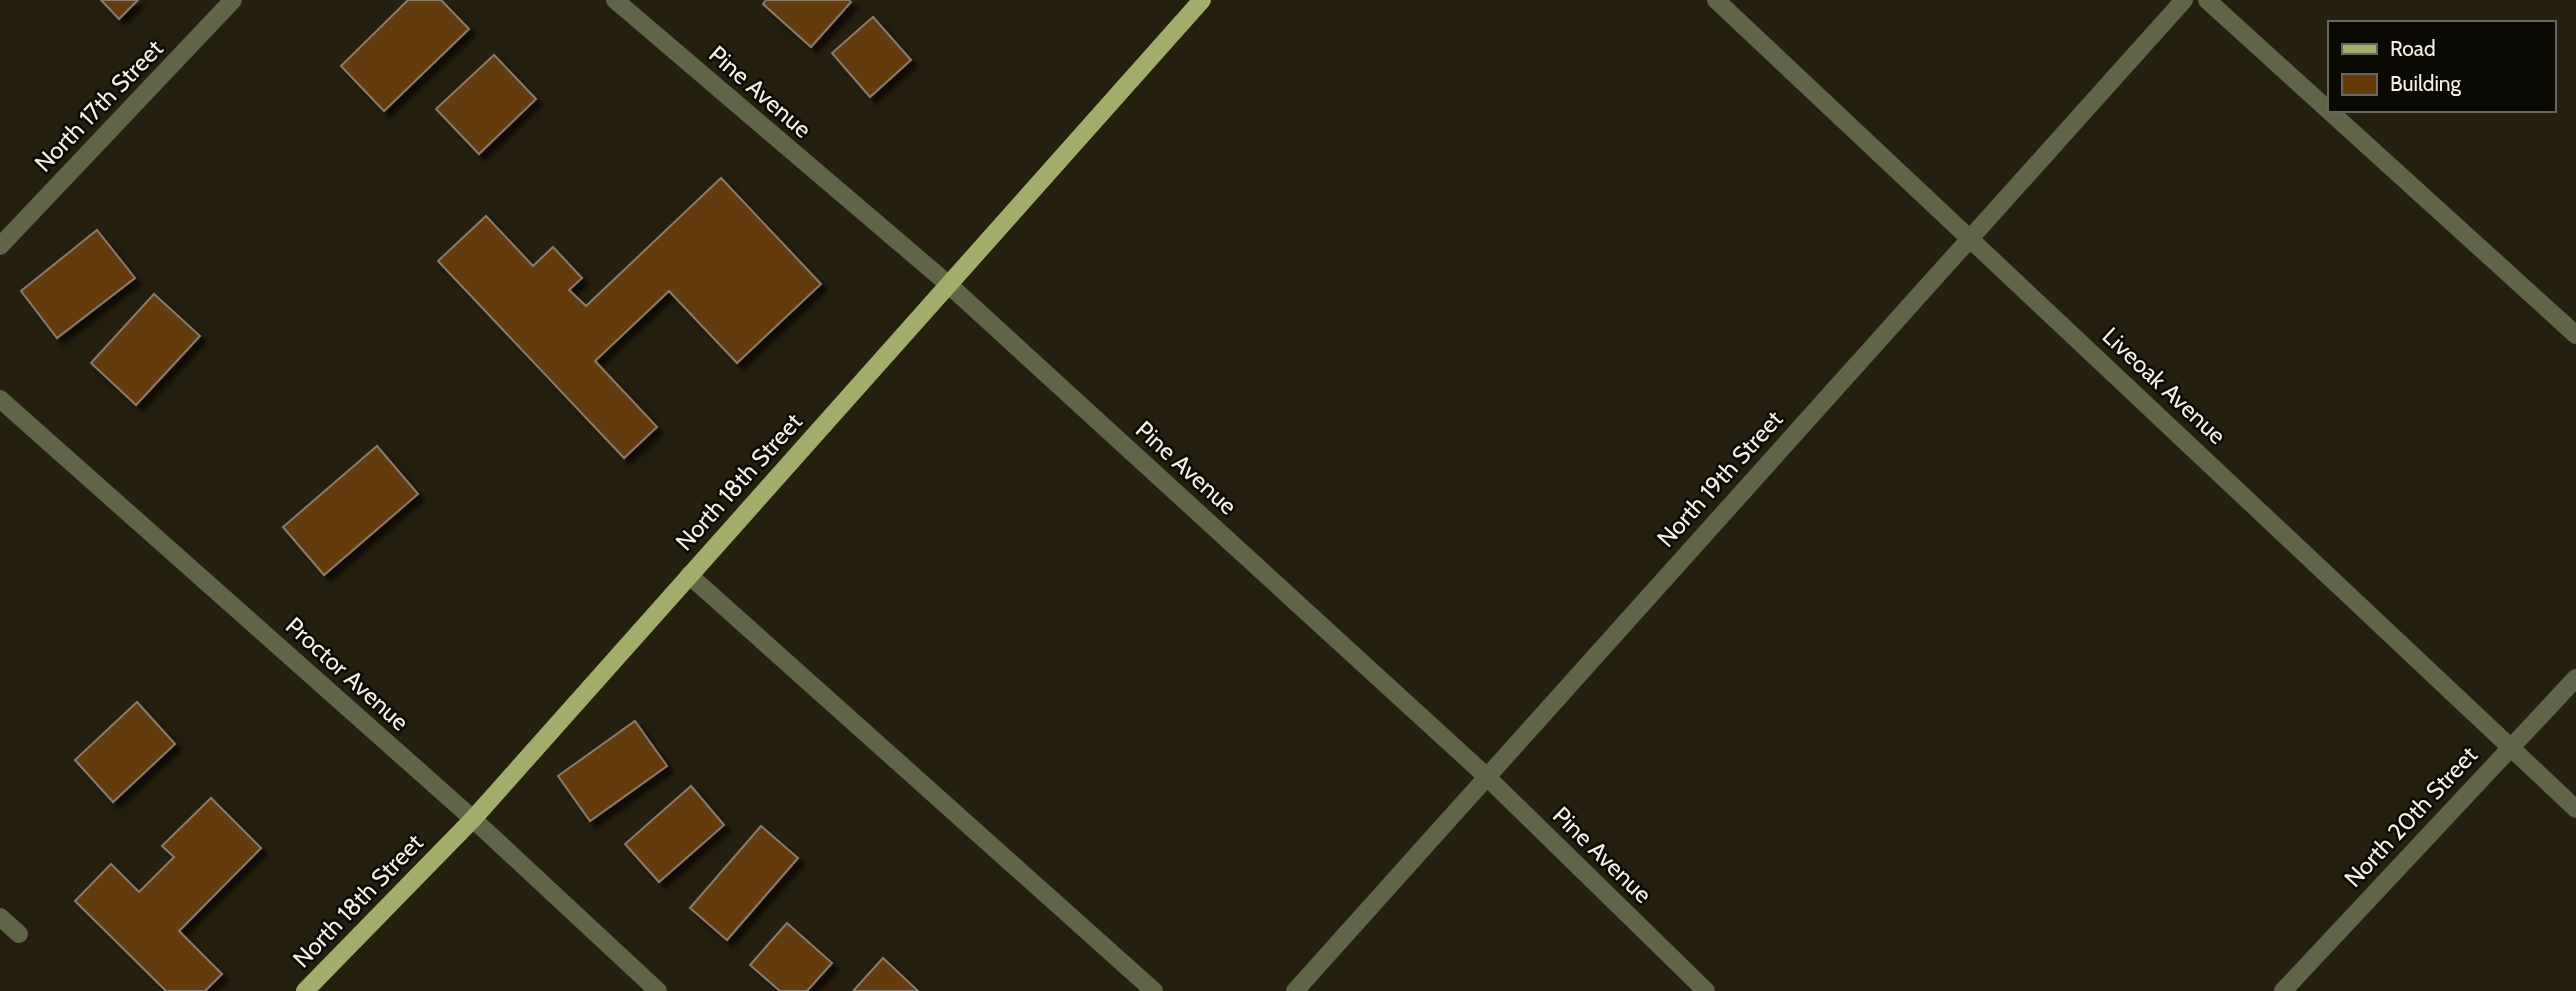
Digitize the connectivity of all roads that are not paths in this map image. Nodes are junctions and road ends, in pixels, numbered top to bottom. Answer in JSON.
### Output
{"nodes":[{"id":1,"x":233,"y":0,"type":"edge"},
{"id":2,"x":615,"y":0,"type":"edge"},
{"id":3,"x":1202,"y":0,"type":"edge"},
{"id":4,"x":1716,"y":0,"type":"edge"},
{"id":5,"x":2183,"y":0,"type":"edge"},
{"id":6,"x":2207,"y":0,"type":"edge"},
{"id":7,"x":2328,"y":110,"type":"edge"},
{"id":8,"x":2330,"y":112,"type":"edge"},
{"id":9,"x":1970,"y":237,"type":"junction"},
{"id":10,"x":0,"y":246,"type":"edge"},
{"id":11,"x":948,"y":284,"type":"junction"},
{"id":12,"x":2576,"y":335,"type":"edge"},
{"id":13,"x":0,"y":398,"type":"edge"},
{"id":14,"x":690,"y":575,"type":"junction"},
{"id":15,"x":2576,"y":678,"type":"edge"},
{"id":16,"x":2511,"y":747,"type":"junction"},
{"id":17,"x":1486,"y":776,"type":"junction"},
{"id":18,"x":2576,"y":808,"type":"edge"},
{"id":19,"x":473,"y":819,"type":"junction"},
{"id":20,"x":0,"y":917,"type":"edge"},
{"id":21,"x":19,"y":934,"type":"dead end"},
{"id":22,"x":305,"y":991,"type":"edge"},
{"id":23,"x":658,"y":991,"type":"edge"},
{"id":24,"x":1154,"y":991,"type":"edge"},
{"id":25,"x":1295,"y":991,"type":"edge"},
{"id":26,"x":1706,"y":991,"type":"edge"},
{"id":27,"x":2283,"y":991,"type":"edge"}],
"edges":[{"from":1,"to":10,"type":"street","name":"North 17th Street"},
{"from":2,"to":11,"type":"street","name":"Pine Avenue"},
{"from":3,"to":11,"type":"main road","name":"North 18th Street"},
{"from":4,"to":9,"type":"street","name":"Liveoak Avenue"},
{"from":5,"to":9,"type":"street","name":"North 19th Street"},
{"from":6,"to":7,"type":"street"},
{"from":8,"to":12,"type":"street"},
{"from":9,"to":16,"type":"street","name":"Liveoak Avenue"},
{"from":9,"to":17,"type":"street","name":"North 19th Street"},
{"from":11,"to":14,"type":"main road","name":"North 18th Street"},
{"from":11,"to":17,"type":"street","name":"Pine Avenue"},
{"from":13,"to":19,"type":"street","name":"Proctor Avenue"},
{"from":14,"to":19,"type":"main road","name":"North 18th Street"},
{"from":14,"to":24,"type":"street"},
{"from":15,"to":16,"type":"street","name":"North 20th Street"},
{"from":16,"to":18,"type":"street","name":"Liveoak Avenue"},
{"from":16,"to":27,"type":"street","name":"North 20th Street"},
{"from":17,"to":25,"type":"street","name":"North 19th Street"},
{"from":17,"to":26,"type":"street","name":"Pine Avenue"},
{"from":19,"to":22,"type":"main road","name":"North 18th Street"},
{"from":19,"to":23,"type":"street","name":"Proctor Avenue"},
{"from":20,"to":21,"type":"street"}]}
